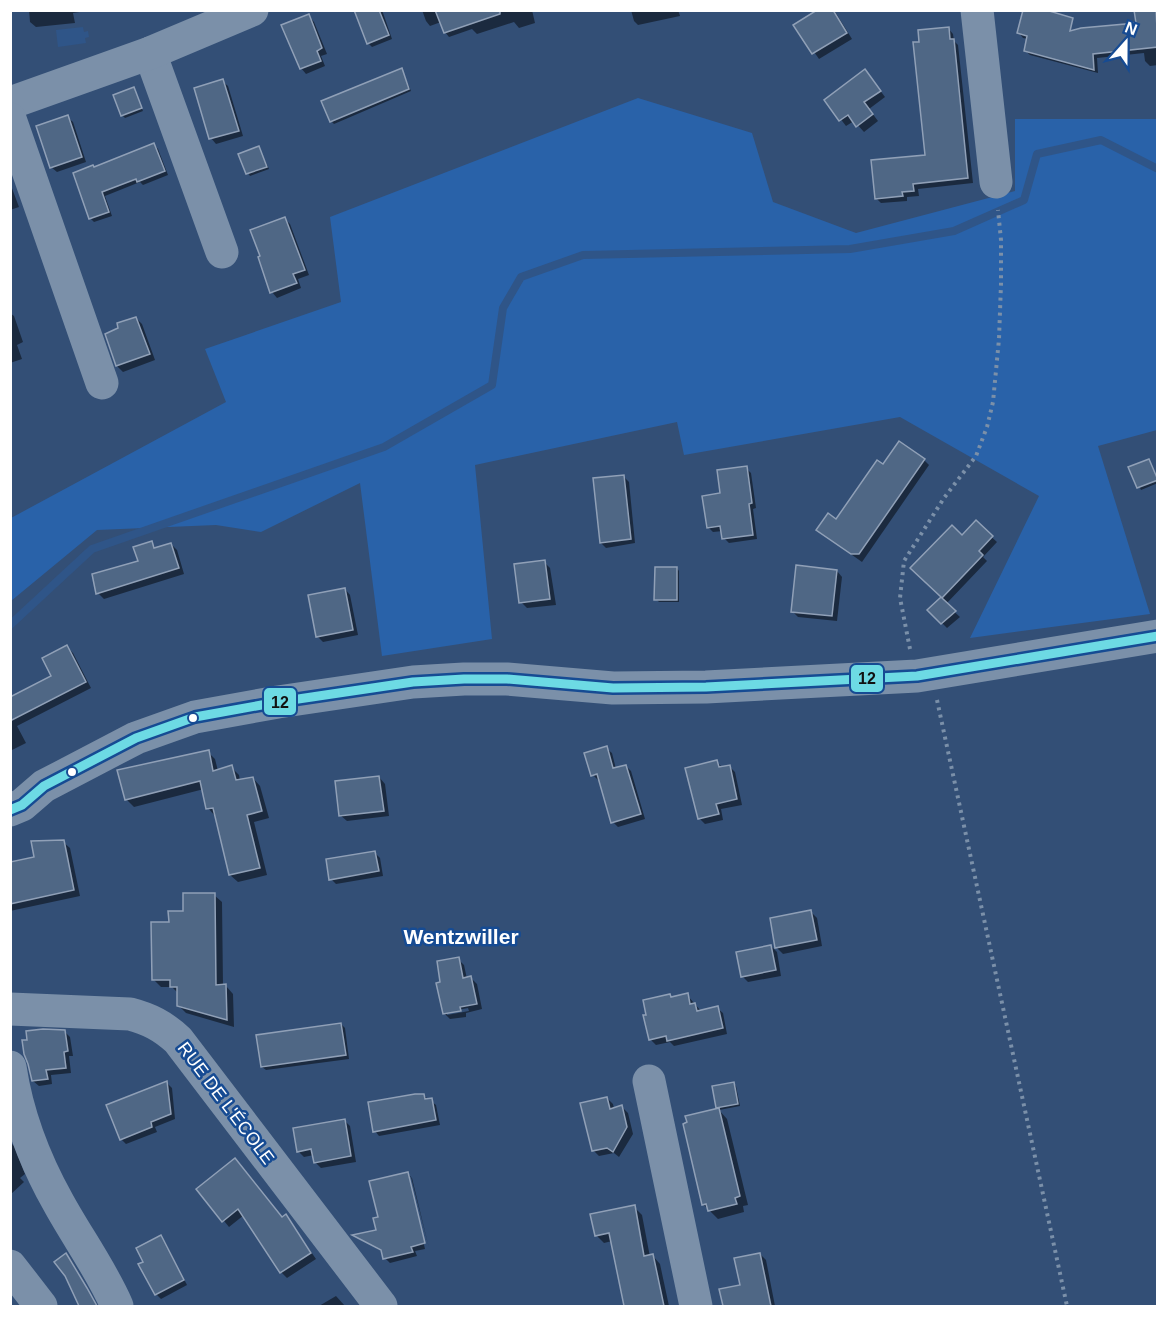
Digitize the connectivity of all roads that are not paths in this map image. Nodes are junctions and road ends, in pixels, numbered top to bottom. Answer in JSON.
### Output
{"nodes":[{"id":1,"x":252,"y":10,"type":"edge"},
{"id":2,"x":977,"y":10,"type":"edge"},
{"id":3,"x":150,"y":53,"type":"junction"},
{"id":4,"x":10,"y":103,"type":"edge"},
{"id":5,"x":10,"y":119,"type":"edge"},
{"id":6,"x":996,"y":183,"type":"dead end"},
{"id":7,"x":222,"y":252,"type":"dead end"},
{"id":8,"x":102,"y":383,"type":"dead end"},
{"id":9,"x":1158,"y":636,"type":"edge"},
{"id":10,"x":44,"y":786,"type":"junction"},
{"id":11,"x":10,"y":793,"type":"edge"},
{"id":12,"x":10,"y":810,"type":"edge"},
{"id":13,"x":10,"y":1009,"type":"edge"},
{"id":14,"x":10,"y":1067,"type":"edge"},
{"id":15,"x":649,"y":1081,"type":"dead end"},
{"id":16,"x":10,"y":1266,"type":"edge"},
{"id":17,"x":41,"y":1306,"type":"edge"},
{"id":18,"x":117,"y":1306,"type":"edge"},
{"id":19,"x":381,"y":1306,"type":"edge"},
{"id":20,"x":696,"y":1306,"type":"edge"}],
"edges":[{"from":1,"to":3,"type":"street"},
{"from":2,"to":6,"type":"street"},
{"from":3,"to":4,"type":"street"},
{"from":3,"to":7,"type":"street"},
{"from":5,"to":8,"type":"street"},
{"from":9,"to":10,"type":"street"},
{"from":10,"to":11,"type":"street"},
{"from":10,"to":12,"type":"street"},
{"from":13,"to":19,"type":"street","name":"RUE DE L'ÉCOLE"},
{"from":14,"to":18,"type":"street"},
{"from":15,"to":20,"type":"street"},
{"from":16,"to":17,"type":"street"}]}
